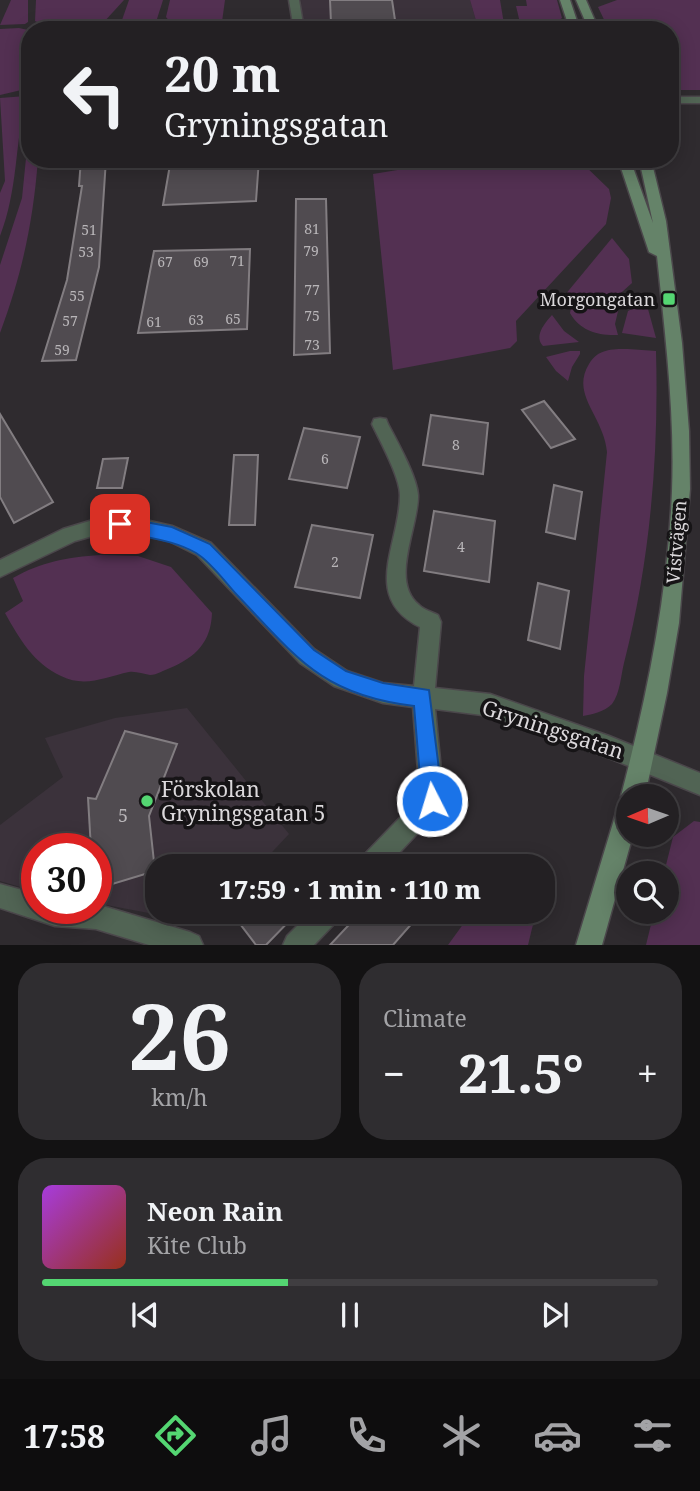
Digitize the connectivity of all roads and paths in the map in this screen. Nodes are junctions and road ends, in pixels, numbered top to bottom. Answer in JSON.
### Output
{"nodes":[{"id":1,"x":294,"y":0,"type":"edge"},
{"id":2,"x":565,"y":0,"type":"edge"},
{"id":3,"x":581,"y":0,"type":"edge"},
{"id":4,"x":298,"y":21,"type":"edge"},
{"id":5,"x":572,"y":21,"type":"edge"},
{"id":6,"x":590,"y":21,"type":"edge"},
{"id":7,"x":679,"y":100,"type":"edge"},
{"id":8,"x":700,"y":100,"type":"edge"},
{"id":9,"x":627,"y":168,"type":"edge"},
{"id":10,"x":647,"y":168,"type":"edge"},
{"id":11,"x":667,"y":285,"type":"junction"},
{"id":12,"x":380,"y":424,"type":"dead end"},
{"id":13,"x":0,"y":569,"type":"edge"},
{"id":14,"x":423,"y":697,"type":"junction"},
{"id":15,"x":642,"y":759,"type":"junction"},
{"id":16,"x":636,"y":784,"type":"edge"},
{"id":17,"x":700,"y":784,"type":"edge"},
{"id":18,"x":618,"y":847,"type":"edge"},
{"id":19,"x":382,"y":854,"type":"edge"},
{"id":20,"x":0,"y":896,"type":"edge"},
{"id":21,"x":21,"y":903,"type":"edge"},
{"id":22,"x":112,"y":921,"type":"edge"},
{"id":23,"x":316,"y":924,"type":"edge"},
{"id":24,"x":190,"y":945,"type":"edge"},
{"id":25,"x":296,"y":945,"type":"edge"},
{"id":26,"x":589,"y":945,"type":"edge"}],
"edges":[{"from":1,"to":4,"type":"street"},
{"from":2,"to":5,"type":"main road"},
{"from":3,"to":6,"type":"main road"},
{"from":7,"to":8,"type":"street"},
{"from":9,"to":11,"type":"main road","name":"Vistvägen"},
{"from":10,"to":11,"type":"main road","name":"Vistvägen"},
{"from":11,"to":15,"type":"main road","name":"Vistvägen"},
{"from":12,"to":14,"type":"street"},
{"from":13,"to":14,"type":"street","name":"Gryningsgatan"},
{"from":14,"to":15,"type":"street","name":"Gryningsgatan"},
{"from":14,"to":19,"type":"street"},
{"from":15,"to":16,"type":"main road","name":"Vistvägen"},
{"from":15,"to":17,"type":"street"},
{"from":18,"to":26,"type":"main road"},
{"from":20,"to":21,"type":"street"},
{"from":22,"to":24,"type":"street"},
{"from":23,"to":25,"type":"street"}]}
